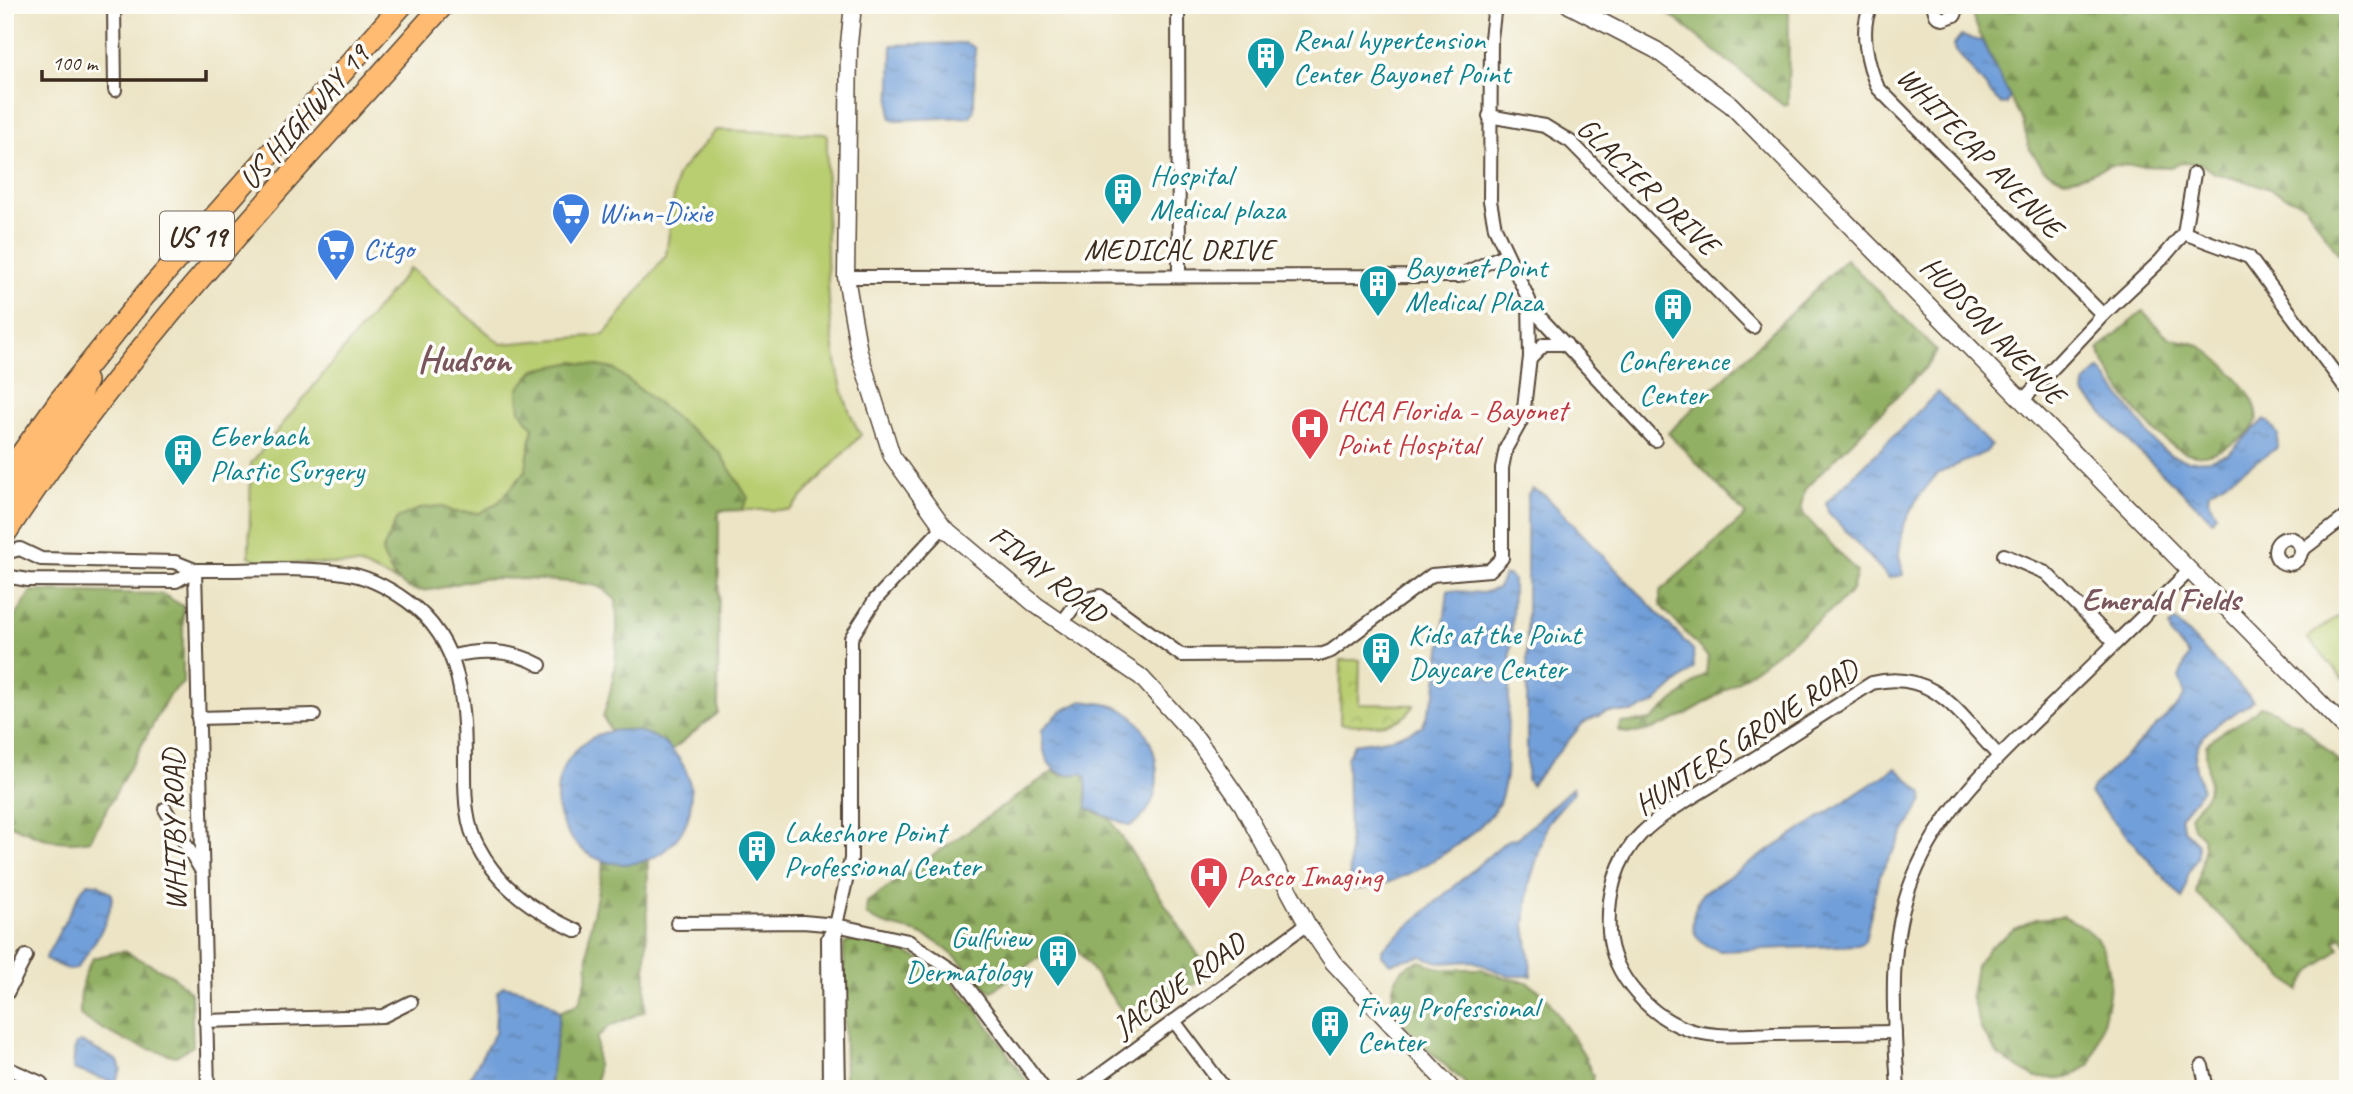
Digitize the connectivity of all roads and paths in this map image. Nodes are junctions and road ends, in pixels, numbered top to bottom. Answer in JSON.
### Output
{"nodes":[{"id":1,"x":114,"y":5,"type":"edge"},
{"id":2,"x":402,"y":5,"type":"edge"},
{"id":3,"x":443,"y":5,"type":"edge"},
{"id":4,"x":853,"y":5,"type":"edge"},
{"id":5,"x":1178,"y":5,"type":"edge"},
{"id":6,"x":1495,"y":5,"type":"edge"},
{"id":7,"x":1569,"y":5,"type":"edge"},
{"id":8,"x":1872,"y":5,"type":"edge"},
{"id":9,"x":1933,"y":5,"type":"edge"},
{"id":10,"x":1958,"y":5,"type":"edge"},
{"id":11,"x":115,"y":90,"type":"dead end"},
{"id":12,"x":1489,"y":116,"type":"junction"},
{"id":13,"x":2194,"y":174,"type":"dead end"},
{"id":14,"x":2184,"y":233,"type":"junction"},
{"id":15,"x":1506,"y":254,"type":"junction"},
{"id":16,"x":1179,"y":275,"type":"junction"},
{"id":17,"x":846,"y":277,"type":"junction"},
{"id":18,"x":1529,"y":300,"type":"junction"},
{"id":19,"x":2103,"y":315,"type":"junction"},
{"id":20,"x":1753,"y":327,"type":"dead end"},
{"id":21,"x":1566,"y":344,"type":"junction"},
{"id":22,"x":99,"y":350,"type":"junction"},
{"id":23,"x":1530,"y":357,"type":"junction"},
{"id":24,"x":2348,"y":391,"type":"edge"},
{"id":25,"x":2023,"y":400,"type":"junction"},
{"id":26,"x":1655,"y":440,"type":"dead end"},
{"id":27,"x":5,"y":477,"type":"edge"},
{"id":28,"x":5,"y":507,"type":"edge"},
{"id":29,"x":2348,"y":515,"type":"edge"},
{"id":30,"x":943,"y":527,"type":"junction"},
{"id":31,"x":5,"y":534,"type":"edge"},
{"id":32,"x":2301,"y":551,"type":"dead end"},
{"id":33,"x":5,"y":553,"type":"edge"},
{"id":34,"x":2004,"y":555,"type":"dead end"},
{"id":35,"x":195,"y":570,"type":"junction"},
{"id":36,"x":2188,"y":572,"type":"junction"},
{"id":37,"x":5,"y":576,"type":"edge"},
{"id":38,"x":1062,"y":623,"type":"junction"},
{"id":39,"x":2115,"y":643,"type":"junction"},
{"id":40,"x":453,"y":656,"type":"junction"},
{"id":41,"x":540,"y":665,"type":"dead end"},
{"id":42,"x":314,"y":715,"type":"dead end"},
{"id":43,"x":198,"y":718,"type":"junction"},
{"id":44,"x":2348,"y":731,"type":"edge"},
{"id":45,"x":1999,"y":756,"type":"junction"},
{"id":46,"x":165,"y":809,"type":"dead end"},
{"id":47,"x":201,"y":870,"type":"junction"},
{"id":48,"x":677,"y":923,"type":"dead end"},
{"id":49,"x":1307,"y":924,"type":"junction"},
{"id":50,"x":836,"y":925,"type":"junction"},
{"id":51,"x":577,"y":931,"type":"dead end"},
{"id":52,"x":26,"y":956,"type":"dead end"},
{"id":53,"x":5,"y":997,"type":"edge"},
{"id":54,"x":411,"y":1002,"type":"dead end"},
{"id":55,"x":205,"y":1021,"type":"junction"},
{"id":56,"x":1174,"y":1021,"type":"junction"},
{"id":57,"x":1895,"y":1032,"type":"junction"},
{"id":58,"x":2202,"y":1066,"type":"dead end"},
{"id":59,"x":5,"y":1067,"type":"edge"},
{"id":60,"x":41,"y":1083,"type":"dead end"},
{"id":61,"x":208,"y":1089,"type":"edge"},
{"id":62,"x":829,"y":1089,"type":"edge"},
{"id":63,"x":839,"y":1089,"type":"edge"},
{"id":64,"x":1044,"y":1089,"type":"edge"},
{"id":65,"x":1081,"y":1089,"type":"edge"},
{"id":66,"x":1225,"y":1089,"type":"edge"},
{"id":67,"x":1452,"y":1089,"type":"edge"},
{"id":68,"x":1898,"y":1089,"type":"edge"},
{"id":69,"x":2207,"y":1089,"type":"edge"}],
"edges":[{"from":1,"to":11,"type":"street"},
{"from":2,"to":22,"type":"highway","name":"US HIGHWAY 19","number":"US 19"},
{"from":3,"to":31,"type":"highway","name":"US HIGHWAY 19","number":"US 19"},
{"from":4,"to":17,"type":"street","name":"FIVAY ROAD"},
{"from":5,"to":16,"type":"street"},
{"from":6,"to":12,"type":"street"},
{"from":7,"to":25,"type":"street","name":"HUDSON AVENUE"},
{"from":8,"to":19,"type":"street","name":"WHITECAP AVENUE"},
{"from":9,"to":10,"type":"street"},
{"from":12,"to":15,"type":"street"},
{"from":12,"to":20,"type":"street","name":"GLACIER DRIVE"},
{"from":13,"to":14,"type":"street"},
{"from":14,"to":19,"type":"street"},
{"from":14,"to":24,"type":"street"},
{"from":15,"to":16,"type":"street","name":"MEDICAL DRIVE"},
{"from":15,"to":18,"type":"street"},
{"from":16,"to":17,"type":"street","name":"MEDICAL DRIVE"},
{"from":17,"to":30,"type":"street","name":"FIVAY ROAD"},
{"from":18,"to":21,"type":"street"},
{"from":18,"to":23,"type":"street"},
{"from":19,"to":25,"type":"street"},
{"from":21,"to":23,"type":"street"},
{"from":21,"to":26,"type":"street"},
{"from":22,"to":27,"type":"highway","name":"US HIGHWAY 19","number":"US 19"},
{"from":22,"to":28,"type":"highway"},
{"from":23,"to":38,"type":"street"},
{"from":25,"to":36,"type":"street","name":"HUDSON AVENUE"},
{"from":29,"to":32,"type":"street"},
{"from":30,"to":38,"type":"street","name":"FIVAY ROAD"},
{"from":30,"to":50,"type":"street"},
{"from":33,"to":35,"type":"street"},
{"from":34,"to":39,"type":"street"},
{"from":35,"to":37,"type":"street"},
{"from":35,"to":40,"type":"street"},
{"from":35,"to":43,"type":"street","name":"WHITBY ROAD"},
{"from":36,"to":39,"type":"street"},
{"from":36,"to":44,"type":"street","name":"HUDSON AVENUE"},
{"from":38,"to":49,"type":"street","name":"FIVAY ROAD"},
{"from":39,"to":45,"type":"street"},
{"from":40,"to":41,"type":"street"},
{"from":40,"to":51,"type":"street"},
{"from":42,"to":43,"type":"street"},
{"from":43,"to":47,"type":"street","name":"WHITBY ROAD"},
{"from":45,"to":57,"type":"street"},
{"from":45,"to":57,"type":"street","name":"HUNTERS GROVE ROAD"},
{"from":46,"to":47,"type":"street"},
{"from":47,"to":55,"type":"street","name":"WHITBY ROAD"},
{"from":48,"to":50,"type":"street"},
{"from":49,"to":56,"type":"street","name":"JACQUE ROAD"},
{"from":49,"to":67,"type":"street","name":"FIVAY ROAD"},
{"from":50,"to":62,"type":"street"},
{"from":50,"to":63,"type":"street"},
{"from":50,"to":64,"type":"street"},
{"from":52,"to":53,"type":"street"},
{"from":54,"to":55,"type":"street"},
{"from":55,"to":61,"type":"street","name":"WHITBY ROAD"},
{"from":56,"to":65,"type":"street","name":"JACQUE ROAD"},
{"from":56,"to":66,"type":"street"},
{"from":57,"to":68,"type":"street"},
{"from":58,"to":69,"type":"street"},
{"from":59,"to":60,"type":"street"}]}
